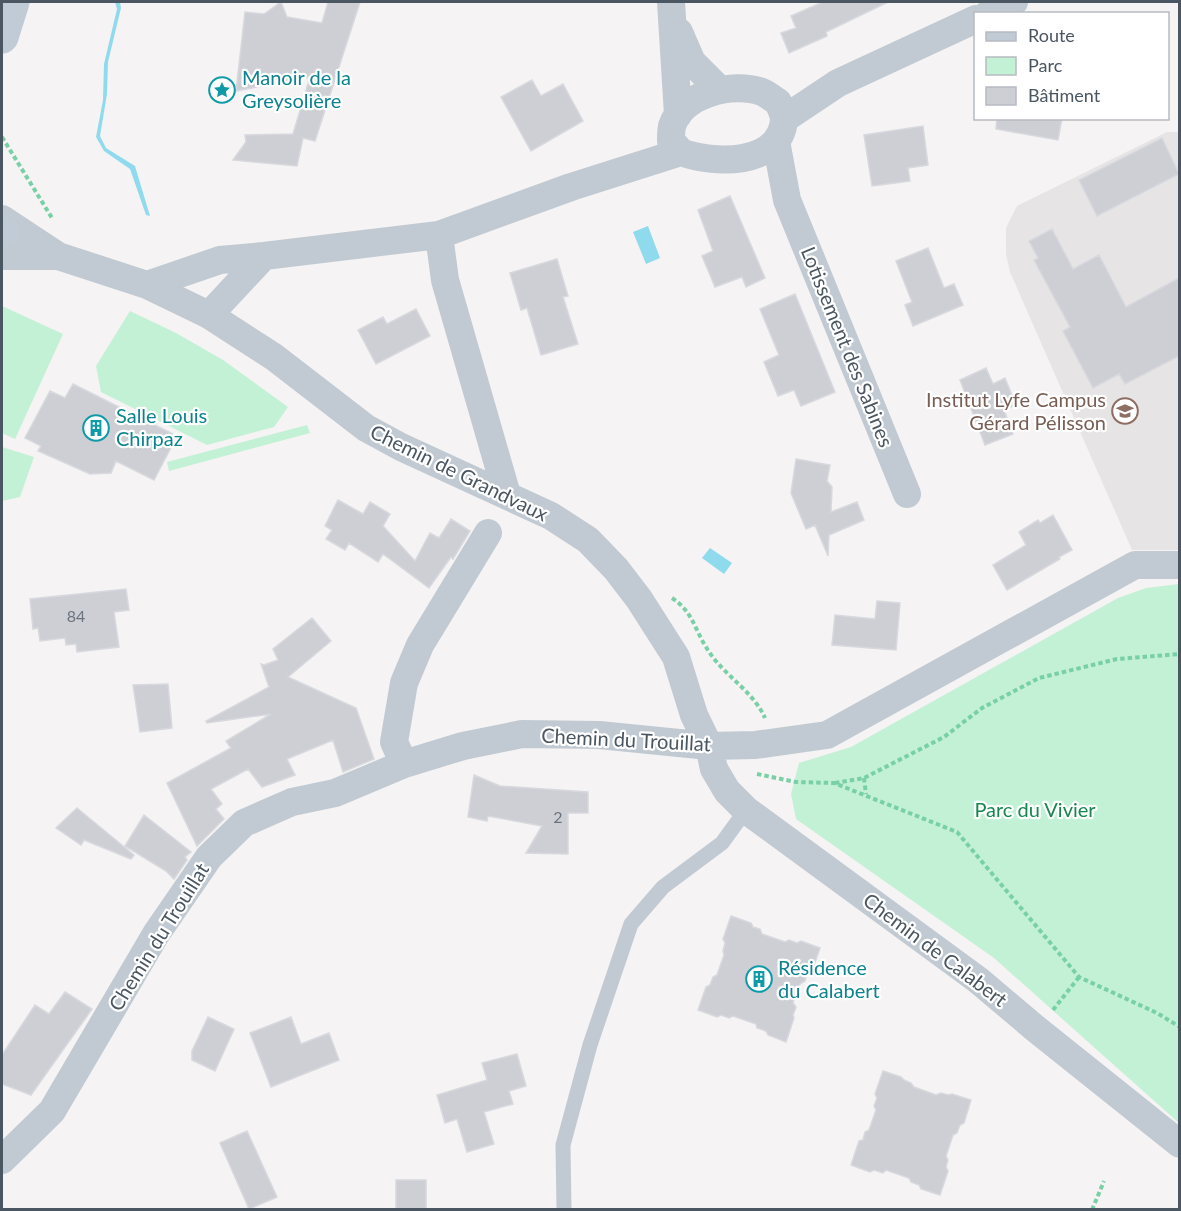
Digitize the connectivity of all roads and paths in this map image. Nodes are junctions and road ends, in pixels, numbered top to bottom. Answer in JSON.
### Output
{"nodes":[{"id":1,"x":13,"y":2,"type":"edge"},
{"id":2,"x":1014,"y":2,"type":"edge"},
{"id":3,"x":672,"y":11,"type":"edge"},
{"id":4,"x":992,"y":12,"type":"edge"},
{"id":5,"x":974,"y":19,"type":"edge"},
{"id":6,"x":2,"y":37,"type":"edge"},
{"id":7,"x":719,"y":89,"type":"junction"},
{"id":8,"x":779,"y":120,"type":"junction"},
{"id":9,"x":677,"y":131,"type":"junction"},
{"id":10,"x":2,"y":137,"type":"edge"},
{"id":11,"x":741,"y":160,"type":"junction"},
{"id":12,"x":787,"y":200,"type":"junction"},
{"id":13,"x":2,"y":219,"type":"edge"},
{"id":14,"x":57,"y":224,"type":"dead end"},
{"id":15,"x":439,"y":235,"type":"junction"},
{"id":16,"x":2,"y":256,"type":"edge"},
{"id":17,"x":58,"y":256,"type":"junction"},
{"id":18,"x":264,"y":256,"type":"junction"},
{"id":19,"x":147,"y":285,"type":"junction"},
{"id":20,"x":209,"y":315,"type":"junction"},
{"id":21,"x":907,"y":494,"type":"dead end"},
{"id":22,"x":507,"y":495,"type":"junction"},
{"id":23,"x":488,"y":533,"type":"dead end"},
{"id":24,"x":1179,"y":565,"type":"edge"},
{"id":25,"x":635,"y":594,"type":"junction"},
{"id":26,"x":1179,"y":654,"type":"edge"},
{"id":27,"x":768,"y":724,"type":"dead end"},
{"id":28,"x":709,"y":746,"type":"junction"},
{"id":29,"x":404,"y":764,"type":"junction"},
{"id":30,"x":779,"y":777,"type":"dead end"},
{"id":31,"x":864,"y":778,"type":"junction"},
{"id":32,"x":834,"y":783,"type":"junction"},
{"id":33,"x":866,"y":794,"type":"junction"},
{"id":34,"x":746,"y":810,"type":"junction"},
{"id":35,"x":1079,"y":977,"type":"junction"},
{"id":36,"x":1049,"y":1015,"type":"dead end"},
{"id":37,"x":1179,"y":1027,"type":"edge"},
{"id":38,"x":1179,"y":1144,"type":"edge"},
{"id":39,"x":2,"y":1160,"type":"edge"},
{"id":40,"x":1104,"y":1181,"type":"dead end"},
{"id":41,"x":564,"y":1209,"type":"edge"},
{"id":42,"x":1092,"y":1209,"type":"edge"}],
"edges":[{"from":1,"to":6,"type":"main road"},
{"from":2,"to":4,"type":"street"},
{"from":3,"to":7,"type":"street"},
{"from":3,"to":9,"type":"street"},
{"from":5,"to":8,"type":"street"},
{"from":7,"to":8,"type":"street"},
{"from":7,"to":9,"type":"street"},
{"from":8,"to":11,"type":"street"},
{"from":8,"to":12,"type":"street","name":"Lotissement des Sabines"},
{"from":9,"to":11,"type":"street"},
{"from":9,"to":15,"type":"street"},
{"from":10,"to":14,"type":"path"},
{"from":11,"to":12,"type":"street","name":"Lotissement des Sabines"},
{"from":12,"to":21,"type":"street","name":"Lotissement des Sabines"},
{"from":13,"to":17,"type":"street","name":"Chemin de Grandvaux"},
{"from":15,"to":18,"type":"street"},
{"from":15,"to":22,"type":"street"},
{"from":16,"to":17,"type":"street","name":"Chemin de Grandvaux"},
{"from":17,"to":19,"type":"street","name":"Chemin de Grandvaux"},
{"from":18,"to":19,"type":"street"},
{"from":18,"to":20,"type":"street"},
{"from":19,"to":20,"type":"street","name":"Chemin de Grandvaux"},
{"from":20,"to":22,"type":"street","name":"Chemin de Grandvaux"},
{"from":22,"to":25,"type":"street","name":"Chemin de Grandvaux"},
{"from":23,"to":29,"type":"street"},
{"from":24,"to":28,"type":"street","name":"Chemin du Trouillat"},
{"from":25,"to":27,"type":"path"},
{"from":25,"to":28,"type":"street","name":"Chemin de Grandvaux"},
{"from":26,"to":31,"type":"path"},
{"from":28,"to":29,"type":"street","name":"Chemin du Trouillat"},
{"from":28,"to":34,"type":"street","name":"Chemin de Calabert"},
{"from":29,"to":39,"type":"street","name":"Chemin du Trouillat"},
{"from":30,"to":32,"type":"path"},
{"from":31,"to":32,"type":"path"},
{"from":31,"to":33,"type":"path"},
{"from":32,"to":33,"type":"path"},
{"from":33,"to":35,"type":"path"},
{"from":34,"to":38,"type":"street","name":"Chemin de Calabert"},
{"from":34,"to":41,"type":"lane"},
{"from":35,"to":36,"type":"path"},
{"from":35,"to":37,"type":"path"},
{"from":40,"to":42,"type":"path"}]}
